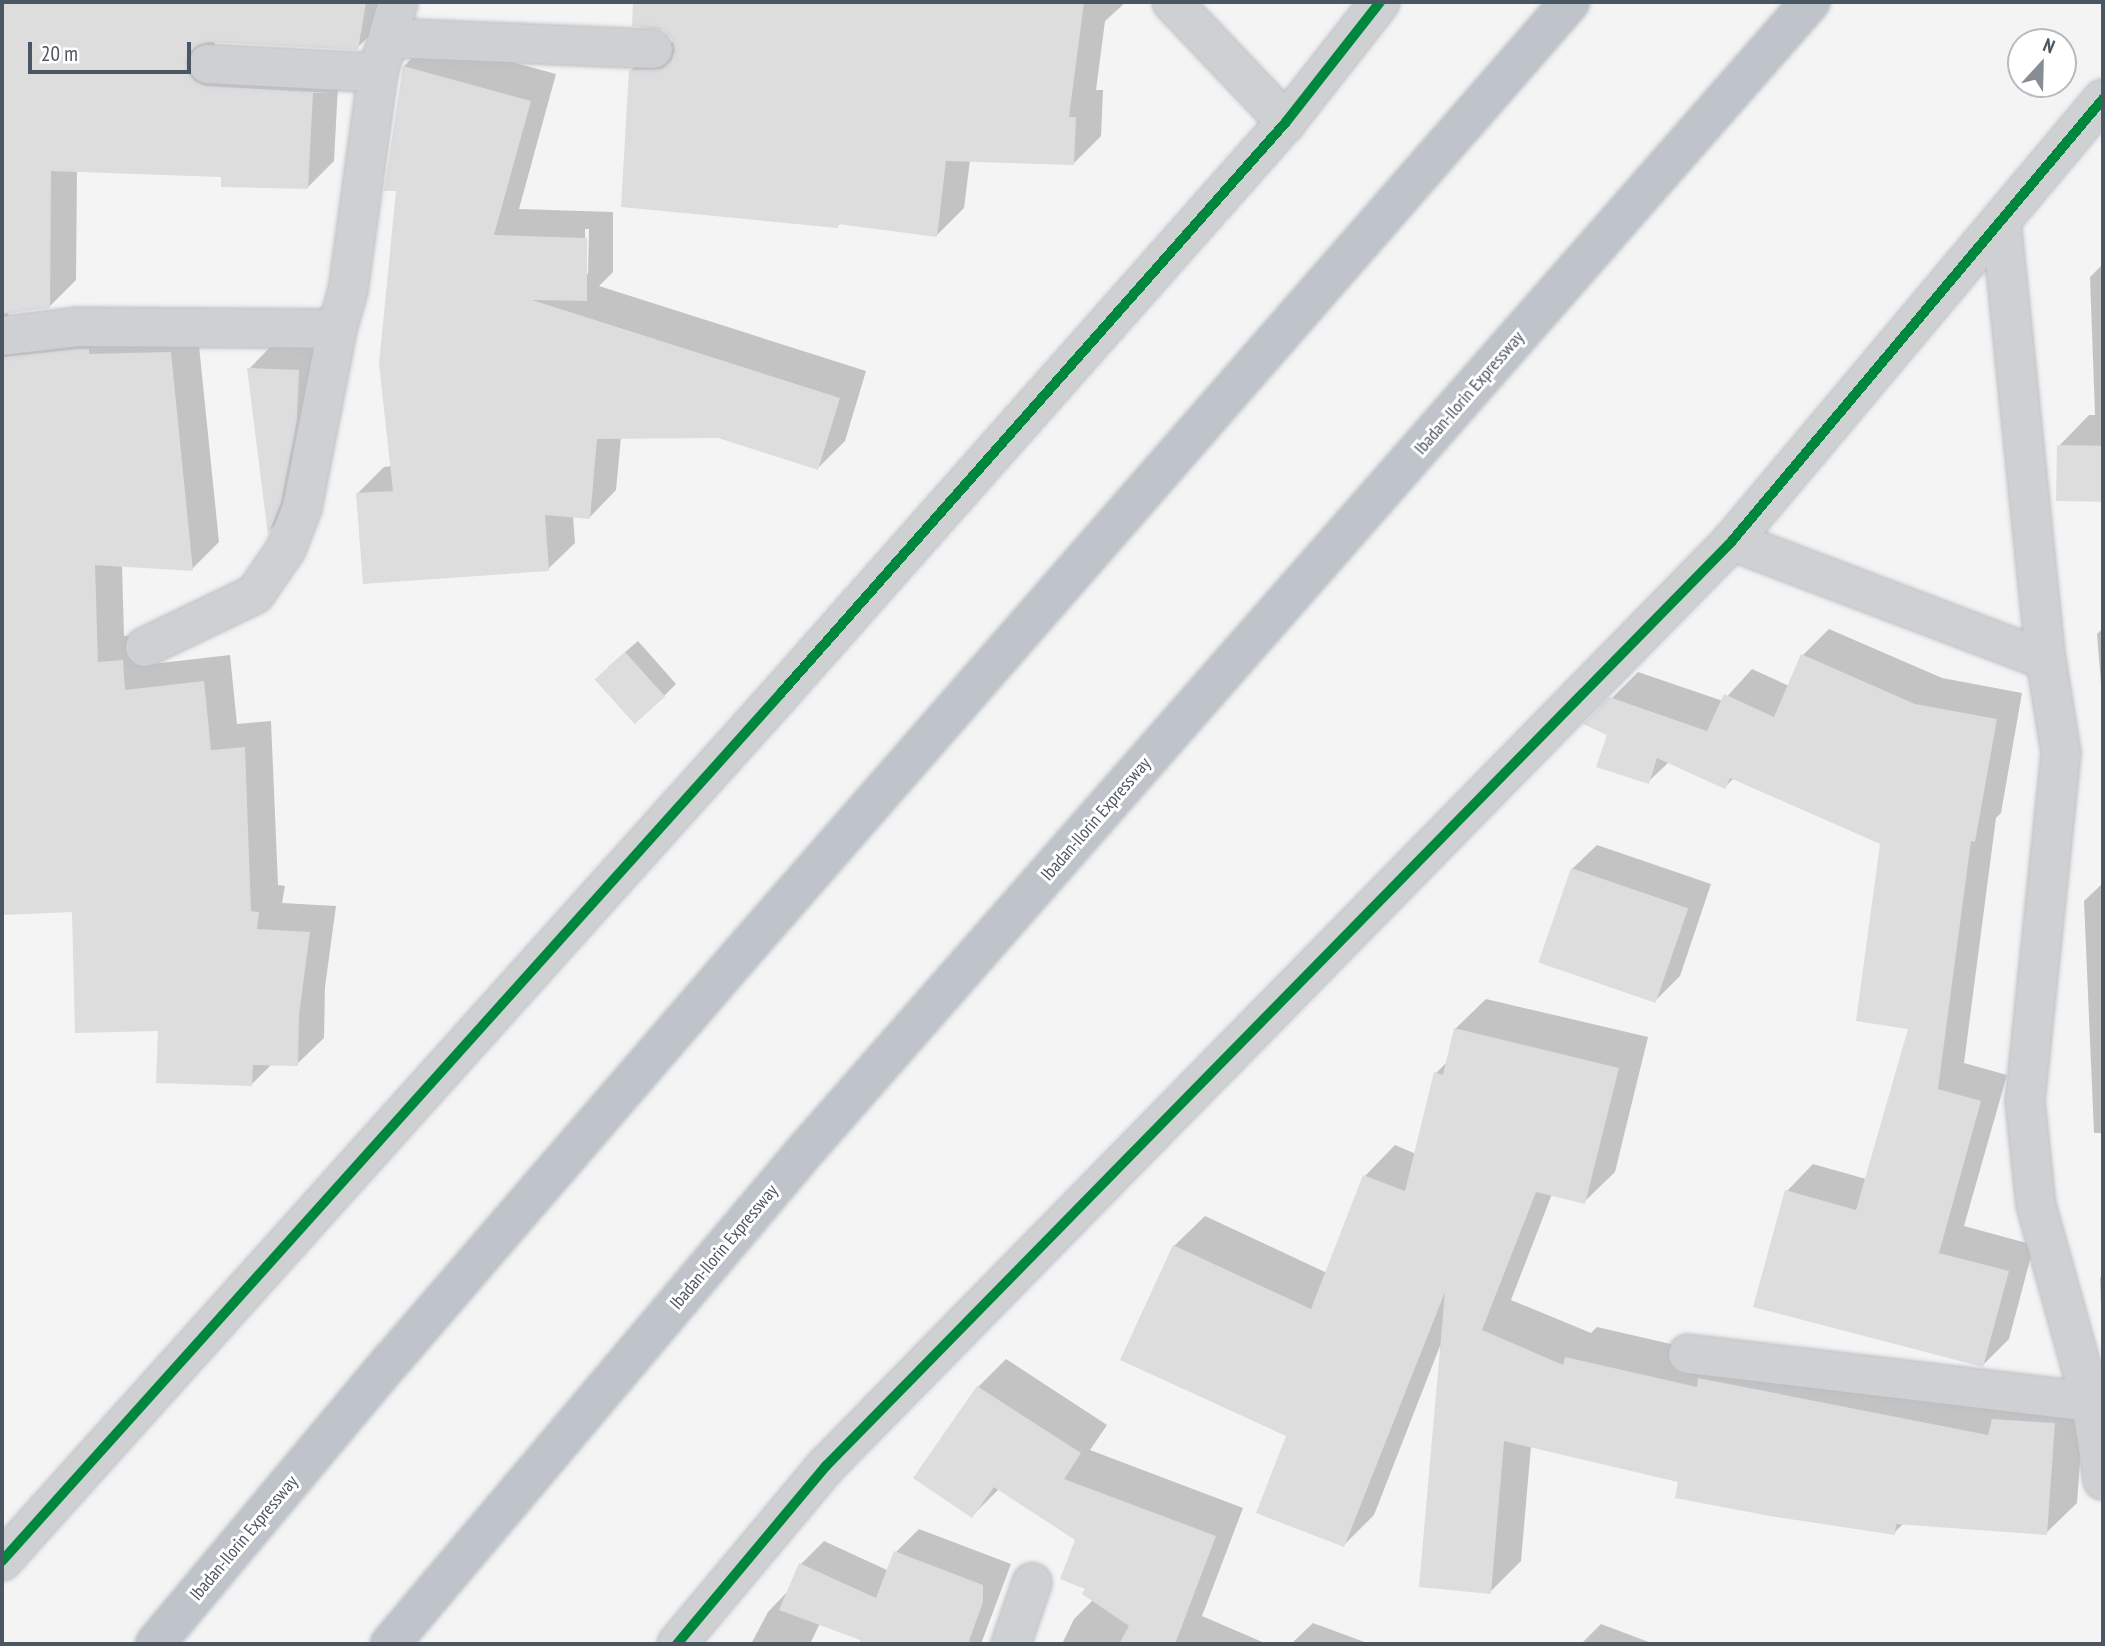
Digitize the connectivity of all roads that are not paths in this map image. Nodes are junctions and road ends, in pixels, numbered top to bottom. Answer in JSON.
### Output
{"nodes":[{"id":1,"x":1172,"y":2,"type":"edge"},
{"id":2,"x":1380,"y":2,"type":"edge"},
{"id":3,"x":1570,"y":2,"type":"edge"},
{"id":4,"x":1810,"y":2,"type":"edge"},
{"id":5,"x":388,"y":37,"type":"edge"},
{"id":6,"x":653,"y":49,"type":"dead end"},
{"id":7,"x":208,"y":64,"type":"dead end"},
{"id":8,"x":2103,"y":99,"type":"edge"},
{"id":9,"x":1286,"y":122,"type":"junction"},
{"id":10,"x":2001,"y":220,"type":"junction"},
{"id":11,"x":337,"y":329,"type":"junction"},
{"id":12,"x":2,"y":336,"type":"edge"},
{"id":13,"x":1732,"y":541,"type":"junction"},
{"id":14,"x":145,"y":647,"type":"dead end"},
{"id":15,"x":2046,"y":660,"type":"junction"},
{"id":16,"x":1688,"y":1354,"type":"dead end"},
{"id":17,"x":2091,"y":1402,"type":"junction"},
{"id":18,"x":2103,"y":1480,"type":"edge"},
{"id":19,"x":2,"y":1562,"type":"edge"},
{"id":20,"x":1032,"y":1583,"type":"dead end"},
{"id":21,"x":155,"y":1644,"type":"edge"},
{"id":22,"x":390,"y":1644,"type":"edge"},
{"id":23,"x":677,"y":1644,"type":"edge"},
{"id":24,"x":1011,"y":1644,"type":"edge"}],
"edges":[{"from":1,"to":9,"type":"street"},
{"from":2,"to":9,"type":"street"},
{"from":3,"to":21,"type":"highway","name":"Ibadan-Ilorin Expressway"},
{"from":4,"to":22,"type":"highway","name":"Ibadan-Ilorin Expressway"},
{"from":5,"to":6,"type":"street"},
{"from":5,"to":7,"type":"street"},
{"from":5,"to":11,"type":"street"},
{"from":8,"to":10,"type":"street"},
{"from":9,"to":19,"type":"street"},
{"from":10,"to":13,"type":"street"},
{"from":10,"to":15,"type":"street"},
{"from":11,"to":12,"type":"street"},
{"from":11,"to":14,"type":"street"},
{"from":13,"to":15,"type":"street"},
{"from":13,"to":23,"type":"street"},
{"from":15,"to":17,"type":"street"},
{"from":16,"to":17,"type":"street"},
{"from":17,"to":18,"type":"street"},
{"from":20,"to":24,"type":"street"}]}
